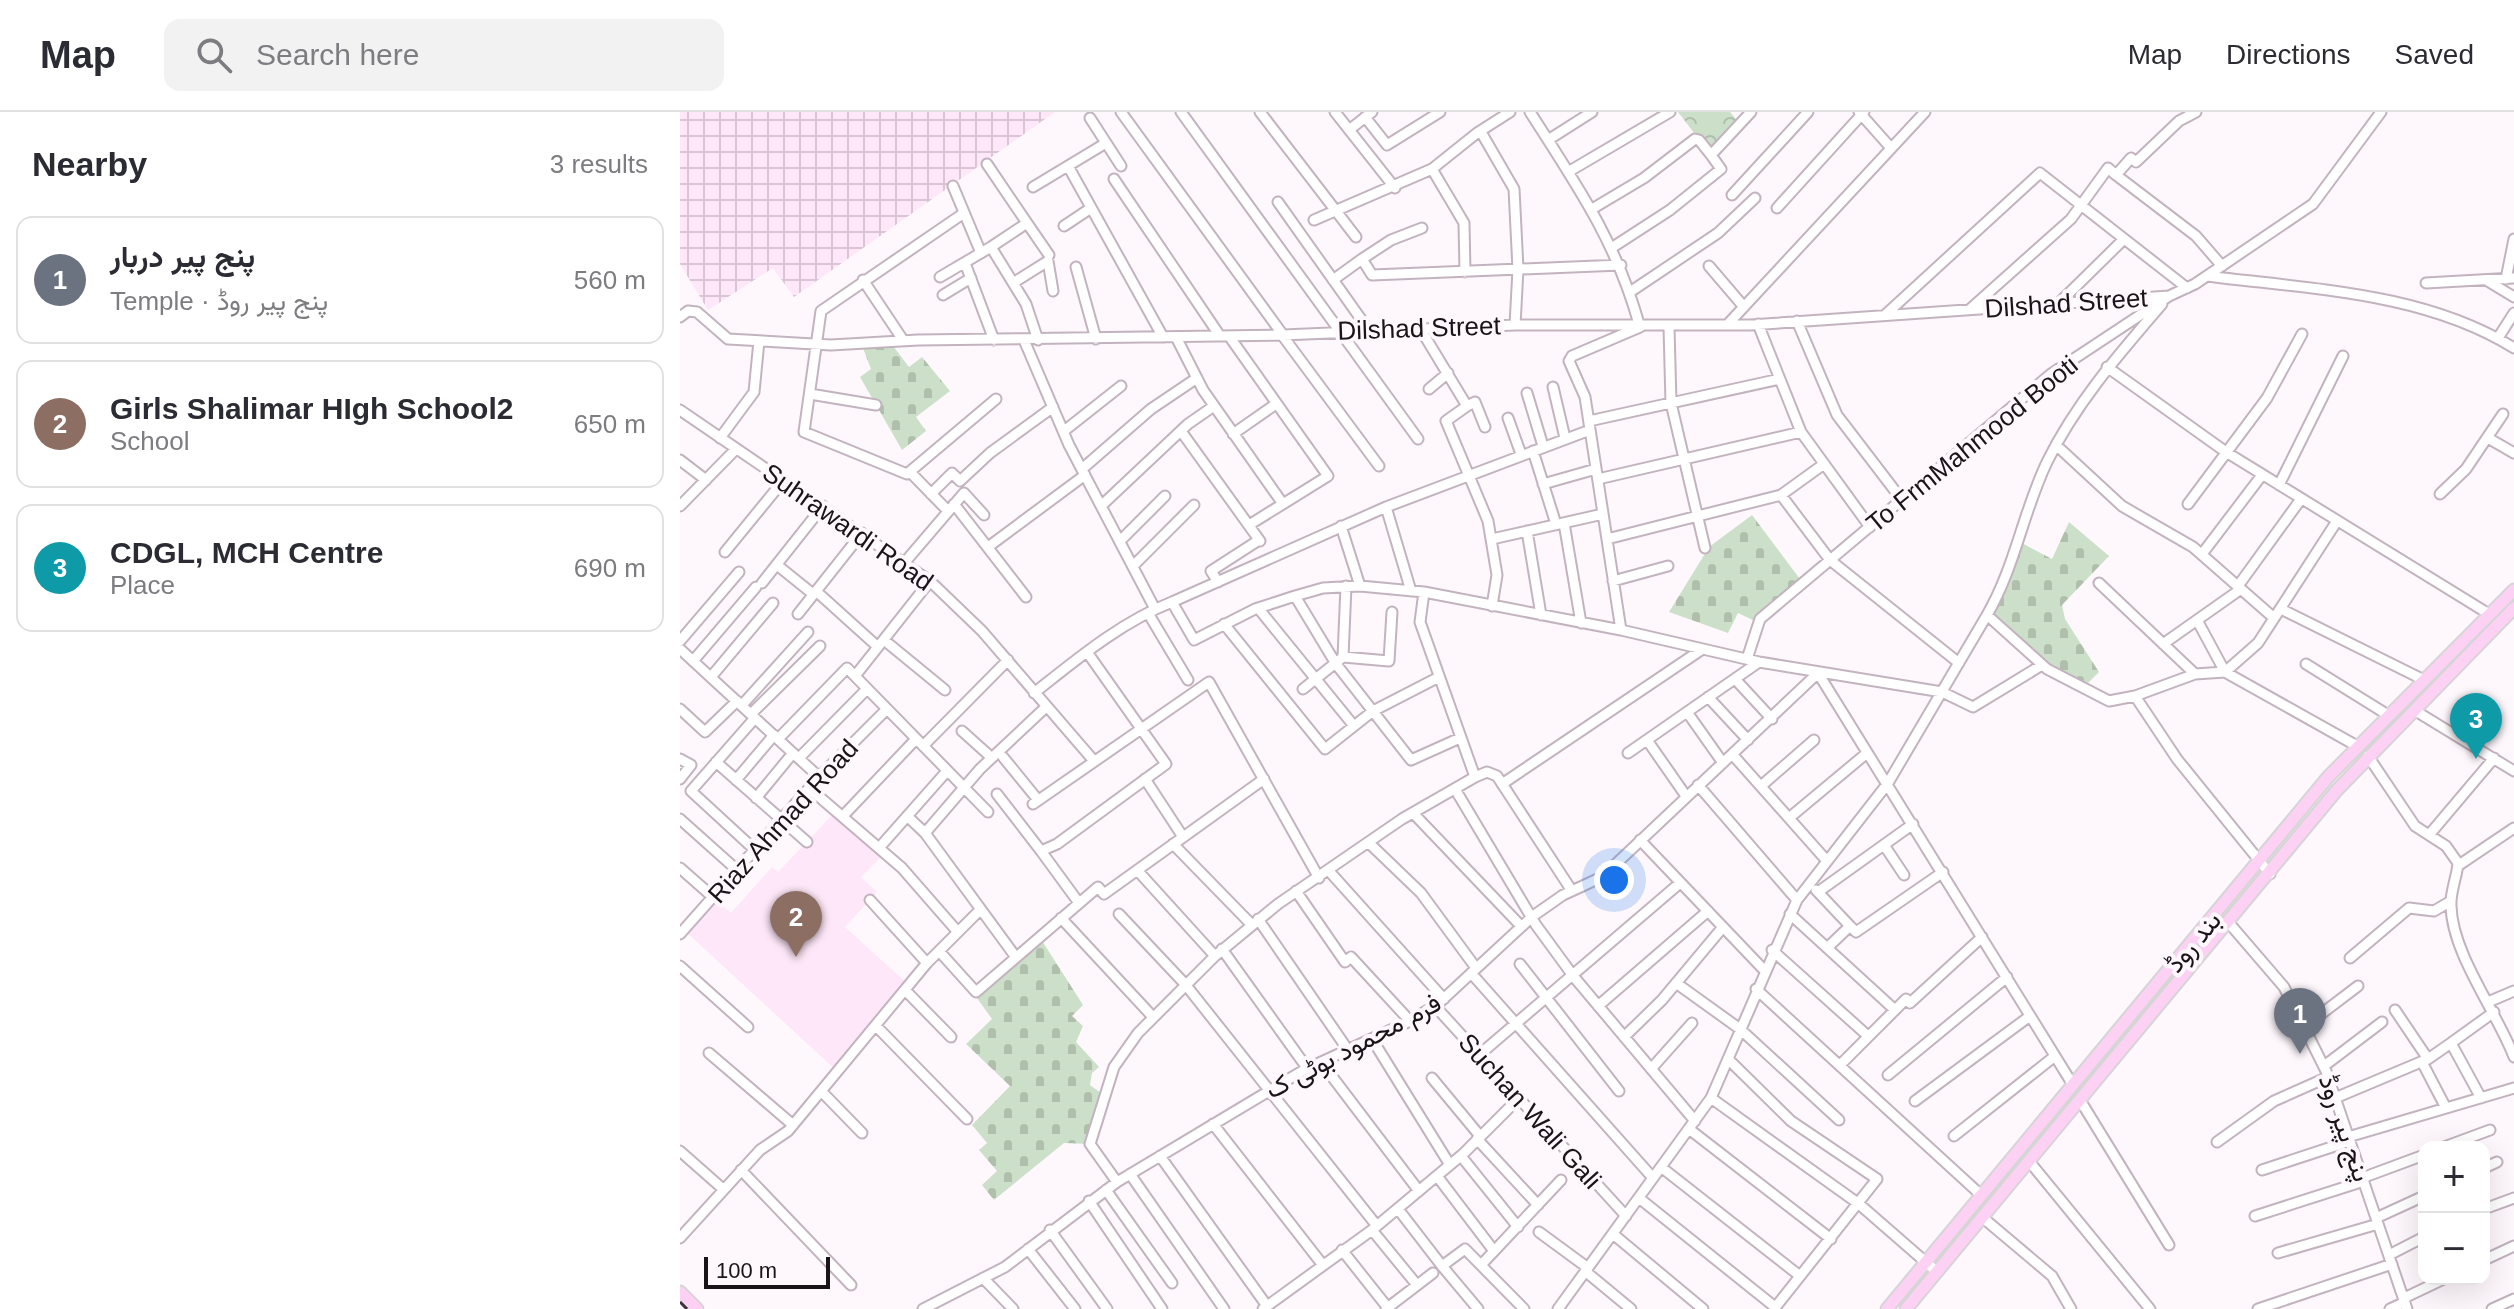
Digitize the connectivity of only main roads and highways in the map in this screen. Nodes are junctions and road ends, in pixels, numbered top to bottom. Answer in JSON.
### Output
{"nodes":[{"id":1,"x":2514,"y":590,"type":"edge"},
{"id":2,"x":2511,"y":617,"type":"edge"},
{"id":3,"x":680,"y":1292,"type":"edge"},
{"id":4,"x":697,"y":1309,"type":"edge"},
{"id":5,"x":1887,"y":1309,"type":"edge"},
{"id":6,"x":1906,"y":1309,"type":"edge"}],
"edges":[{"from":1,"to":5,"type":"main road","name":"بند روڈ"},
{"from":2,"to":6,"type":"main road","name":"بند روڈ"},
{"from":3,"to":4,"type":"main road"}]}
